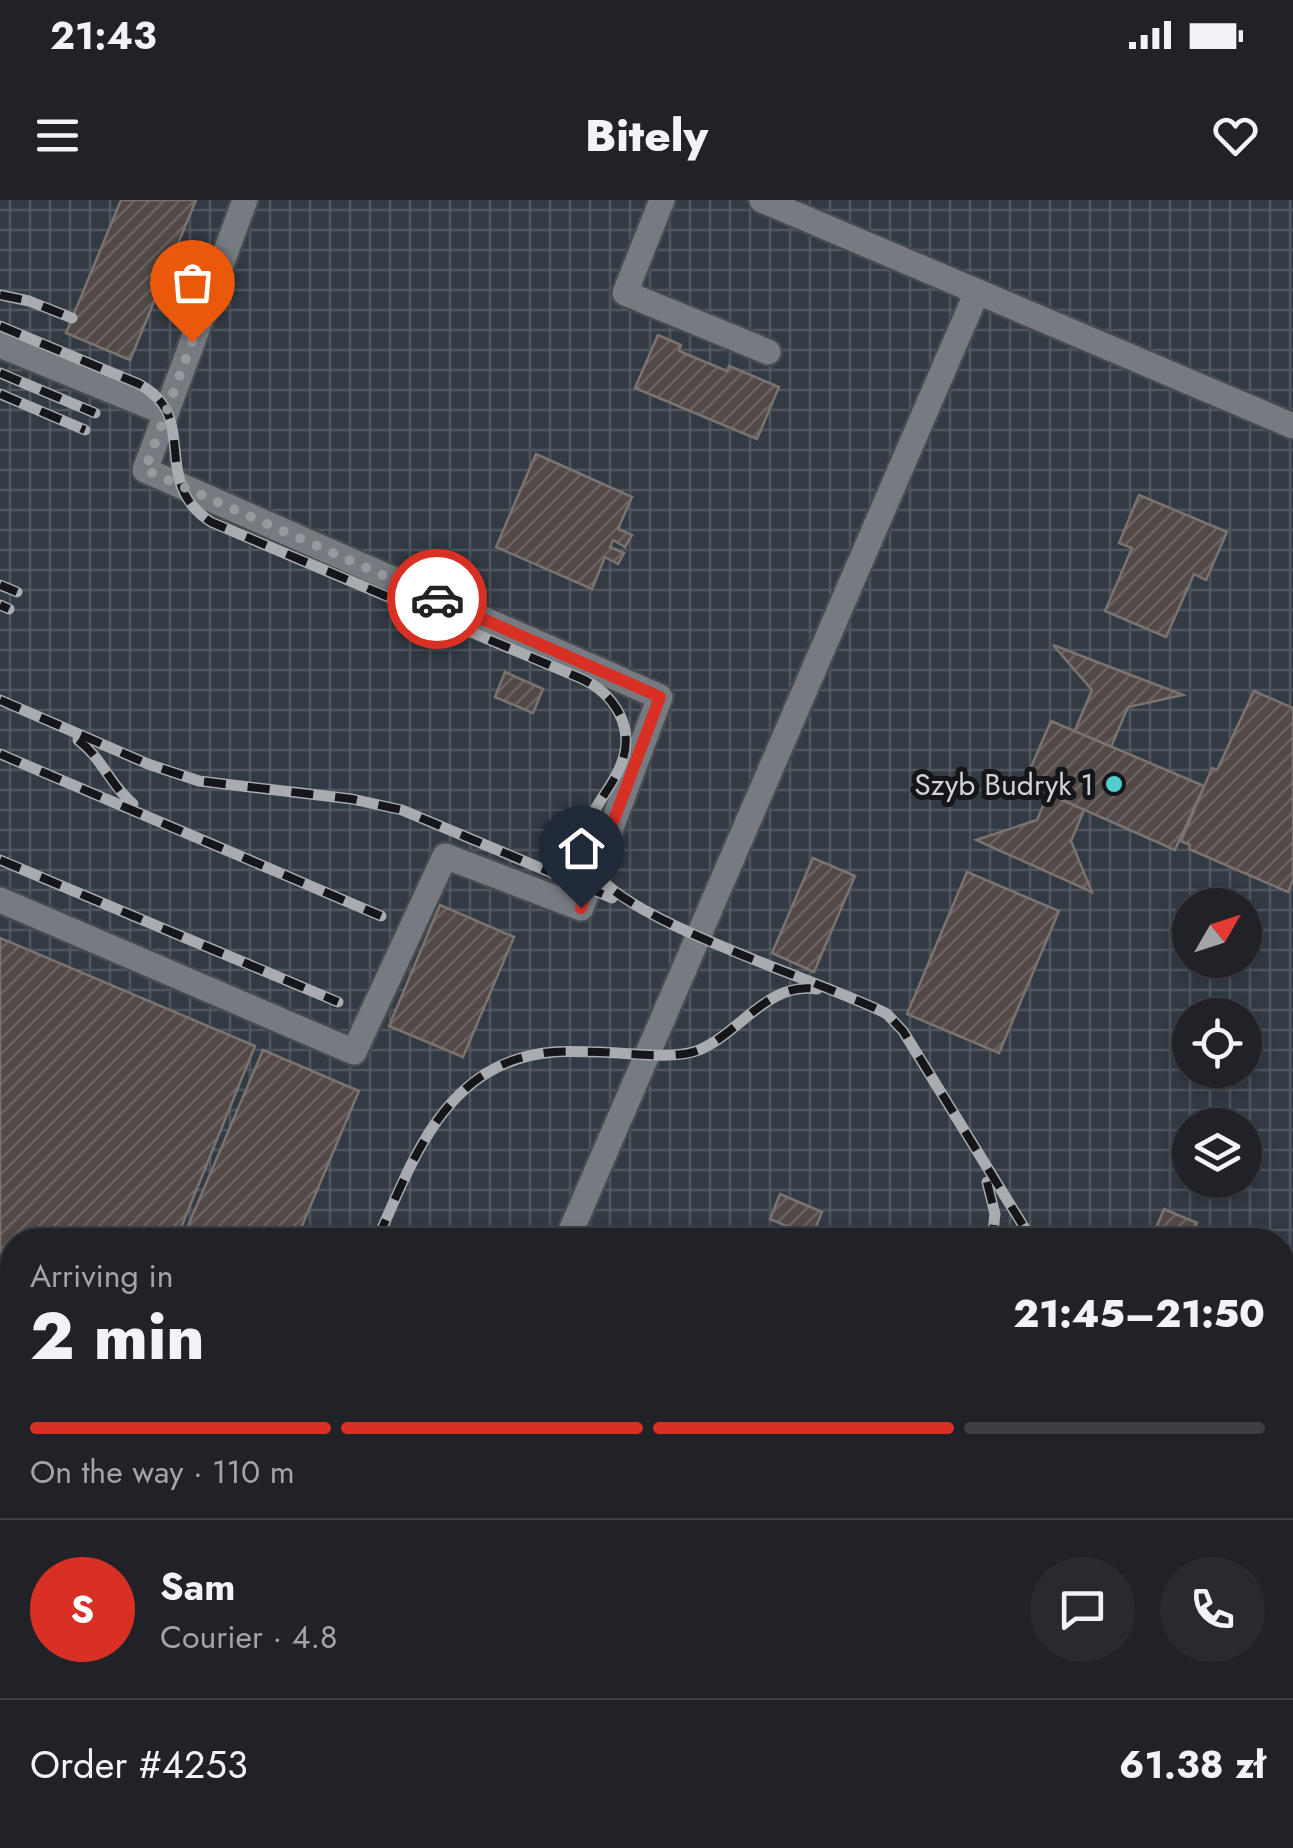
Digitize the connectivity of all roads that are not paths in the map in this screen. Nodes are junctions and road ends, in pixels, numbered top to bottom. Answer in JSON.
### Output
{"nodes":[{"id":1,"x":244,"y":200,"type":"edge"},
{"id":2,"x":662,"y":200,"type":"edge"},
{"id":3,"x":762,"y":200,"type":"edge"},
{"id":4,"x":977,"y":292,"type":"junction"},
{"id":5,"x":0,"y":344,"type":"edge"},
{"id":6,"x":768,"y":352,"type":"dead end"},
{"id":7,"x":166,"y":414,"type":"junction"},
{"id":8,"x":1293,"y":426,"type":"edge"},
{"id":9,"x":0,"y":900,"type":"edge"},
{"id":10,"x":573,"y":1228,"type":"edge"}],
"edges":[{"from":1,"to":7,"type":"lane"},
{"from":2,"to":6,"type":"lane"},
{"from":3,"to":4,"type":"lane"},
{"from":4,"to":8,"type":"lane"},
{"from":4,"to":10,"type":"lane"},
{"from":5,"to":7,"type":"lane"},
{"from":7,"to":9,"type":"lane"}]}
